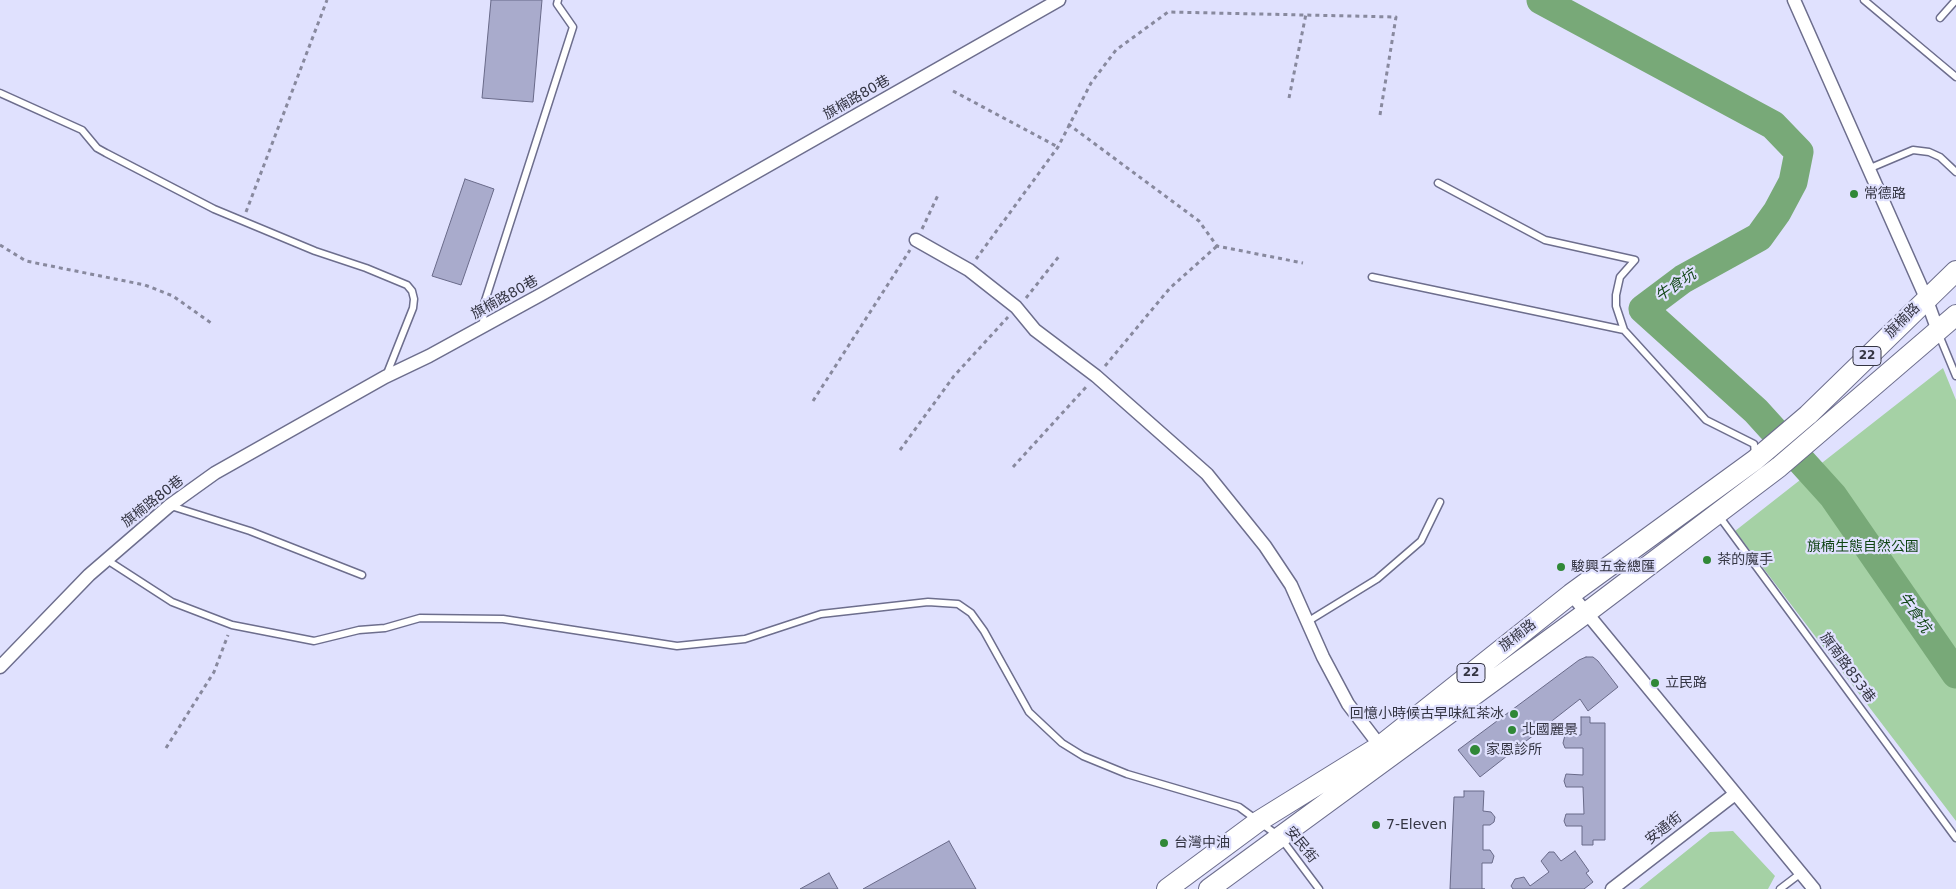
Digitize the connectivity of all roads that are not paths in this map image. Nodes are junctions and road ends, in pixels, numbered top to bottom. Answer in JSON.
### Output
{"nodes":[{"id":1,"x":558,"y":0,"type":"edge"},
{"id":2,"x":1059,"y":0,"type":"edge"},
{"id":3,"x":1794,"y":0,"type":"edge"},
{"id":4,"x":1864,"y":0,"type":"edge"},
{"id":5,"x":1956,"y":0,"type":"edge"},
{"id":6,"x":1940,"y":18,"type":"dead end"},
{"id":7,"x":1956,"y":77,"type":"edge"},
{"id":8,"x":0,"y":93,"type":"edge"},
{"id":9,"x":1868,"y":169,"type":"junction"},
{"id":10,"x":1956,"y":172,"type":"edge"},
{"id":11,"x":1438,"y":183,"type":"dead end"},
{"id":12,"x":916,"y":240,"type":"road end"},
{"id":13,"x":1956,"y":271,"type":"edge"},
{"id":14,"x":1372,"y":277,"type":"dead end"},
{"id":15,"x":1926,"y":298,"type":"junction"},
{"id":16,"x":1956,"y":315,"type":"edge"},
{"id":17,"x":484,"y":327,"type":"junction"},
{"id":18,"x":1624,"y":330,"type":"junction"},
{"id":19,"x":1938,"y":331,"type":"junction"},
{"id":20,"x":1956,"y":376,"type":"edge"},
{"id":21,"x":385,"y":377,"type":"junction"},
{"id":22,"x":1762,"y":454,"type":"junction"},
{"id":23,"x":1440,"y":502,"type":"dead end"},
{"id":24,"x":169,"y":506,"type":"junction"},
{"id":25,"x":1717,"y":513,"type":"junction"},
{"id":26,"x":106,"y":559,"type":"junction"},
{"id":27,"x":362,"y":575,"type":"dead end"},
{"id":28,"x":1571,"y":594,"type":"junction"},
{"id":29,"x":1586,"y":613,"type":"junction"},
{"id":30,"x":1308,"y":622,"type":"junction"},
{"id":31,"x":0,"y":667,"type":"edge"},
{"id":32,"x":1380,"y":746,"type":"junction"},
{"id":33,"x":1735,"y":794,"type":"junction"},
{"id":34,"x":1259,"y":822,"type":"junction"},
{"id":35,"x":1280,"y":836,"type":"junction"},
{"id":36,"x":1956,"y":838,"type":"edge"},
{"id":37,"x":1801,"y":873,"type":"junction"},
{"id":38,"x":1167,"y":889,"type":"edge"},
{"id":39,"x":1209,"y":889,"type":"edge"},
{"id":40,"x":1319,"y":889,"type":"edge"},
{"id":41,"x":1612,"y":889,"type":"edge"},
{"id":42,"x":1780,"y":889,"type":"edge"},
{"id":43,"x":1814,"y":889,"type":"edge"}],
"edges":[{"from":1,"to":17,"type":"lane"},
{"from":2,"to":17,"type":"street","name":"旗楠路80巷"},
{"from":3,"to":9,"type":"street"},
{"from":4,"to":7,"type":"lane"},
{"from":5,"to":6,"type":"lane"},
{"from":8,"to":21,"type":"lane"},
{"from":9,"to":10,"type":"lane"},
{"from":9,"to":15,"type":"street"},
{"from":11,"to":18,"type":"lane"},
{"from":12,"to":30,"type":"street"},
{"from":13,"to":15,"type":"main road","name":"旗楠路","number":"22"},
{"from":14,"to":18,"type":"lane"},
{"from":15,"to":19,"type":"street"},
{"from":15,"to":22,"type":"main road","name":"旗楠路","number":"22"},
{"from":16,"to":19,"type":"main road","name":"旗楠路","number":"22"},
{"from":17,"to":21,"type":"street","name":"旗楠路80巷"},
{"from":18,"to":22,"type":"lane"},
{"from":19,"to":20,"type":"lane"},
{"from":19,"to":25,"type":"main road","name":"旗楠路","number":"22"},
{"from":21,"to":24,"type":"street","name":"旗楠路80巷"},
{"from":22,"to":28,"type":"main road","name":"旗楠路","number":"22"},
{"from":23,"to":30,"type":"lane"},
{"from":24,"to":26,"type":"street","name":"旗楠路80巷"},
{"from":24,"to":27,"type":"lane"},
{"from":25,"to":29,"type":"main road","name":"旗楠路","number":"22"},
{"from":25,"to":36,"type":"lane","name":"旗南路853巷"},
{"from":26,"to":31,"type":"street","name":"旗楠路80巷"},
{"from":26,"to":34,"type":"lane","name":"安民街"},
{"from":28,"to":29,"type":"street"},
{"from":28,"to":32,"type":"main road","name":"旗楠路","number":"22"},
{"from":29,"to":33,"type":"street"},
{"from":29,"to":35,"type":"main road","name":"旗楠路","number":"22"},
{"from":30,"to":32,"type":"street"},
{"from":32,"to":34,"type":"main road","name":"旗楠路","number":"22"},
{"from":33,"to":37,"type":"street"},
{"from":33,"to":41,"type":"street","name":"安通街"},
{"from":34,"to":35,"type":"lane","name":"安民街"},
{"from":34,"to":38,"type":"main road","name":"旗楠路","number":"22"},
{"from":35,"to":39,"type":"main road","name":"旗楠路","number":"22"},
{"from":35,"to":40,"type":"lane","name":"安民街"},
{"from":37,"to":42,"type":"lane"},
{"from":37,"to":43,"type":"street"}]}
